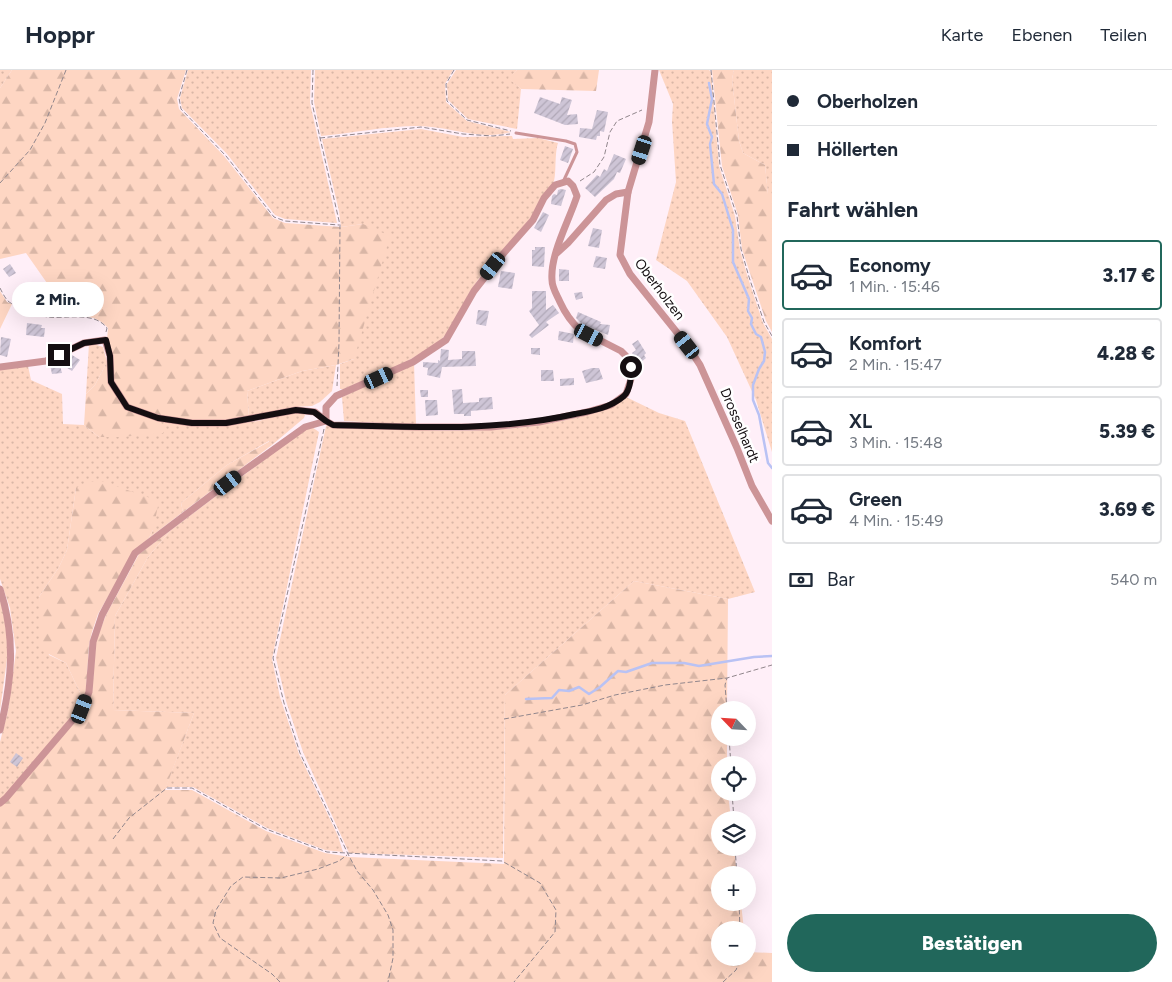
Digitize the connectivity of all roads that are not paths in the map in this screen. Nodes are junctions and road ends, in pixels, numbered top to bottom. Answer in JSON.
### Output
{"nodes":[{"id":1,"x":654,"y":70,"type":"edge"},
{"id":2,"x":516,"y":133,"type":"road end"},
{"id":3,"x":562,"y":182,"type":"junction"},
{"id":4,"x":628,"y":192,"type":"junction"},
{"id":5,"x":556,"y":253,"type":"junction"},
{"id":6,"x":700,"y":366,"type":"joint"},
{"id":7,"x":0,"y":367,"type":"edge"},
{"id":8,"x":326,"y":421,"type":"junction"},
{"id":9,"x":772,"y":521,"type":"edge"},
{"id":10,"x":0,"y":590,"type":"edge"},
{"id":11,"x":0,"y":730,"type":"edge"},
{"id":12,"x":0,"y":803,"type":"edge"}],
"edges":[{"from":1,"to":4,"type":"street","name":"Oberholzen"},
{"from":2,"to":3,"type":"lane"},
{"from":3,"to":5,"type":"street"},
{"from":3,"to":8,"type":"street"},
{"from":4,"to":5,"type":"street"},
{"from":4,"to":6,"type":"street","name":"Oberholzen"},
{"from":5,"to":8,"type":"street"},
{"from":6,"to":9,"type":"street","name":"Drosselhardt"},
{"from":7,"to":8,"type":"street"},
{"from":8,"to":12,"type":"street"},
{"from":10,"to":11,"type":"street"}]}
